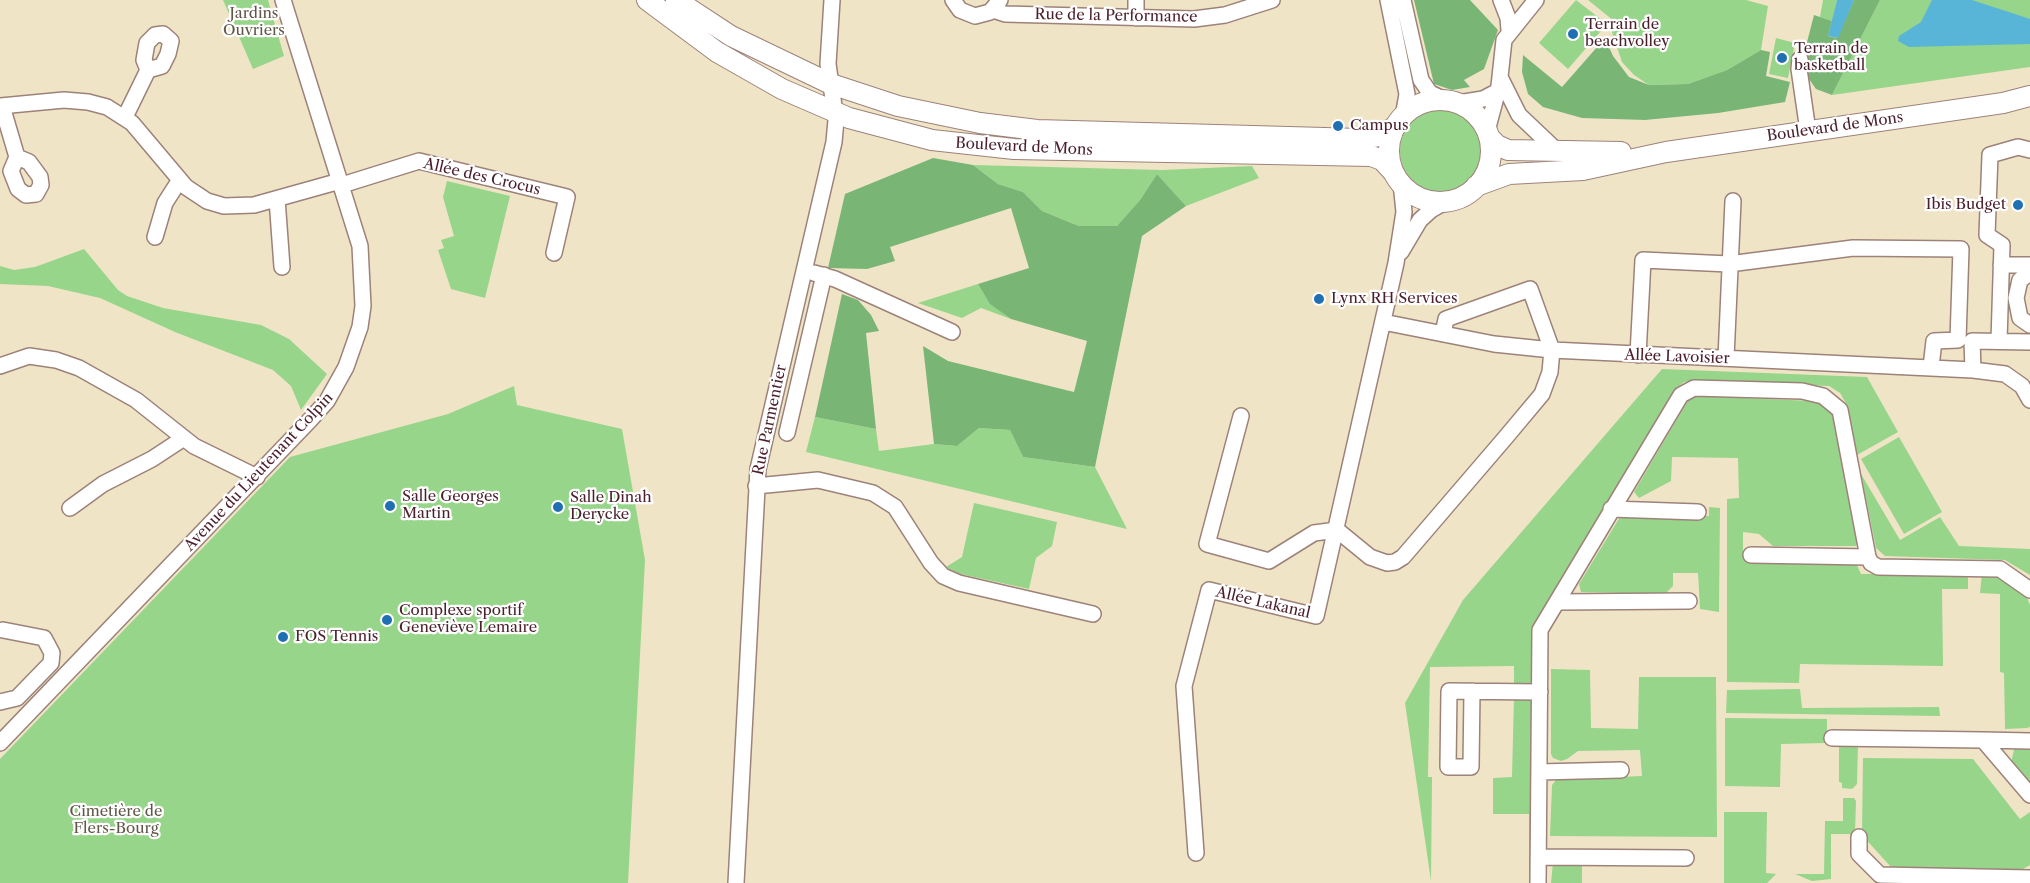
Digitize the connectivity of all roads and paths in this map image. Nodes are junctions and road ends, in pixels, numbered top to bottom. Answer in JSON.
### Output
{"nodes":[{"id":1,"x":283,"y":0,"type":"edge"},
{"id":2,"x":647,"y":0,"type":"edge"},
{"id":3,"x":676,"y":0,"type":"edge"},
{"id":4,"x":832,"y":0,"type":"edge"},
{"id":5,"x":953,"y":0,"type":"edge"},
{"id":6,"x":1136,"y":0,"type":"edge"},
{"id":7,"x":1272,"y":0,"type":"edge"},
{"id":8,"x":1388,"y":0,"type":"edge"},
{"id":9,"x":1403,"y":0,"type":"edge"},
{"id":10,"x":1501,"y":0,"type":"edge"},
{"id":11,"x":1536,"y":0,"type":"edge"},
{"id":12,"x":997,"y":5,"type":"edge"},
{"id":13,"x":1136,"y":18,"type":"junction"},
{"id":14,"x":1509,"y":30,"type":"junction"},
{"id":15,"x":1800,"y":58,"type":"dead end"},
{"id":16,"x":148,"y":70,"type":"dead end"},
{"id":17,"x":831,"y":84,"type":"junction"},
{"id":18,"x":1499,"y":84,"type":"junction"},
{"id":19,"x":2030,"y":96,"type":"edge"},
{"id":20,"x":1452,"y":102,"type":"junction"},
{"id":21,"x":2003,"y":103,"type":"junction"},
{"id":22,"x":1,"y":106,"type":"edge"},
{"id":23,"x":2030,"y":110,"type":"edge"},
{"id":24,"x":836,"y":113,"type":"junction"},
{"id":25,"x":125,"y":117,"type":"junction"},
{"id":26,"x":1399,"y":122,"type":"junction"},
{"id":27,"x":1808,"y":131,"type":"junction"},
{"id":28,"x":1488,"y":134,"type":"junction"},
{"id":29,"x":2030,"y":150,"type":"edge"},
{"id":30,"x":1557,"y":151,"type":"junction"},
{"id":31,"x":1666,"y":152,"type":"junction"},
{"id":32,"x":16,"y":157,"type":"dead end"},
{"id":33,"x":1398,"y":178,"type":"junction"},
{"id":34,"x":179,"y":181,"type":"junction"},
{"id":35,"x":341,"y":183,"type":"junction"},
{"id":36,"x":1476,"y":186,"type":"junction"},
{"id":37,"x":277,"y":199,"type":"junction"},
{"id":38,"x":1447,"y":201,"type":"junction"},
{"id":39,"x":1733,"y":201,"type":"dead end"},
{"id":40,"x":155,"y":237,"type":"dead end"},
{"id":41,"x":554,"y":253,"type":"dead end"},
{"id":42,"x":1396,"y":263,"type":"junction"},
{"id":43,"x":1729,"y":264,"type":"junction"},
{"id":44,"x":2001,"y":265,"type":"junction"},
{"id":45,"x":2030,"y":265,"type":"edge"},
{"id":46,"x":282,"y":267,"type":"dead end"},
{"id":47,"x":805,"y":270,"type":"junction"},
{"id":48,"x":2030,"y":273,"type":"edge"},
{"id":49,"x":824,"y":275,"type":"junction"},
{"id":50,"x":1383,"y":322,"type":"junction"},
{"id":51,"x":2030,"y":325,"type":"edge"},
{"id":52,"x":952,"y":332,"type":"dead end"},
{"id":53,"x":1443,"y":334,"type":"junction"},
{"id":54,"x":1999,"y":341,"type":"junction"},
{"id":55,"x":2030,"y":342,"type":"edge"},
{"id":56,"x":1552,"y":350,"type":"junction"},
{"id":57,"x":1638,"y":355,"type":"junction"},
{"id":58,"x":1726,"y":358,"type":"junction"},
{"id":59,"x":0,"y":366,"type":"edge"},
{"id":60,"x":1931,"y":367,"type":"junction"},
{"id":61,"x":1973,"y":370,"type":"junction"},
{"id":62,"x":2030,"y":400,"type":"edge"},
{"id":63,"x":1241,"y":416,"type":"dead end"},
{"id":64,"x":787,"y":434,"type":"dead end"},
{"id":65,"x":184,"y":438,"type":"junction"},
{"id":66,"x":257,"y":477,"type":"junction"},
{"id":67,"x":756,"y":486,"type":"junction"},
{"id":68,"x":70,"y":508,"type":"dead end"},
{"id":69,"x":1611,"y":509,"type":"junction"},
{"id":70,"x":1698,"y":512,"type":"dead end"},
{"id":71,"x":1337,"y":530,"type":"junction"},
{"id":72,"x":1751,"y":555,"type":"dead end"},
{"id":73,"x":1868,"y":557,"type":"junction"},
{"id":74,"x":2030,"y":590,"type":"edge"},
{"id":75,"x":1689,"y":601,"type":"dead end"},
{"id":76,"x":1557,"y":602,"type":"junction"},
{"id":77,"x":1092,"y":614,"type":"dead end"},
{"id":78,"x":3,"y":630,"type":"dead end"},
{"id":79,"x":1472,"y":691,"type":"junction"},
{"id":80,"x":1540,"y":693,"type":"junction"},
{"id":81,"x":0,"y":702,"type":"edge"},
{"id":82,"x":1832,"y":738,"type":"dead end"},
{"id":83,"x":1983,"y":740,"type":"junction"},
{"id":84,"x":2030,"y":741,"type":"edge"},
{"id":85,"x":0,"y":743,"type":"edge"},
{"id":86,"x":1622,"y":770,"type":"dead end"},
{"id":87,"x":1539,"y":772,"type":"junction"},
{"id":88,"x":2030,"y":795,"type":"edge"},
{"id":89,"x":1859,"y":837,"type":"dead end"},
{"id":90,"x":1196,"y":853,"type":"dead end"},
{"id":91,"x":1538,"y":857,"type":"junction"},
{"id":92,"x":1686,"y":858,"type":"dead end"},
{"id":93,"x":2030,"y":878,"type":"edge"},
{"id":94,"x":736,"y":883,"type":"edge"},
{"id":95,"x":1538,"y":883,"type":"edge"}],
"edges":[{"from":1,"to":35,"type":"street","name":"Avenue du Lieutenant Colpin"},
{"from":2,"to":24,"type":"main road","name":"Boulevard de Mons"},
{"from":3,"to":17,"type":"main road","name":"Boulevard de Mons"},
{"from":4,"to":17,"type":"street","name":"Rue Parmentier"},
{"from":5,"to":12,"type":"street","name":"Rue de la Performance"},
{"from":6,"to":13,"type":"street"},
{"from":7,"to":13,"type":"street","name":"Rue de la Performance"},
{"from":8,"to":26,"type":"street"},
{"from":9,"to":20,"type":"street"},
{"from":10,"to":14,"type":"street"},
{"from":11,"to":14,"type":"street"},
{"from":12,"to":13,"type":"street","name":"Rue de la Performance"},
{"from":14,"to":18,"type":"street"},
{"from":15,"to":27,"type":"street"},
{"from":16,"to":25,"type":"street"},
{"from":17,"to":24,"type":"street","name":"Rue Parmentier"},
{"from":17,"to":26,"type":"main road","name":"Boulevard de Mons"},
{"from":18,"to":20,"type":"street"},
{"from":18,"to":28,"type":"street"},
{"from":18,"to":30,"type":"street"},
{"from":19,"to":21,"type":"main road","name":"Boulevard de Mons"},
{"from":20,"to":26,"type":"main road"},
{"from":20,"to":28,"type":"main road"},
{"from":21,"to":23,"type":"main road","name":"Boulevard de Mons"},
{"from":21,"to":27,"type":"main road","name":"Boulevard de Mons"},
{"from":22,"to":25,"type":"street"},
{"from":22,"to":32,"type":"street"},
{"from":24,"to":33,"type":"main road","name":"Boulevard de Mons"},
{"from":24,"to":47,"type":"street","name":"Rue Parmentier"},
{"from":25,"to":34,"type":"street"},
{"from":26,"to":33,"type":"main road"},
{"from":27,"to":31,"type":"main road","name":"Boulevard de Mons"},
{"from":28,"to":30,"type":"main road","name":"Boulevard de Mons"},
{"from":28,"to":36,"type":"main road"},
{"from":29,"to":44,"type":"street"},
{"from":30,"to":31,"type":"main road","name":"Boulevard de Mons"},
{"from":31,"to":36,"type":"main road","name":"Boulevard de Mons"},
{"from":33,"to":38,"type":"main road"},
{"from":33,"to":42,"type":"street","name":"Allée Lakanal"},
{"from":34,"to":37,"type":"street"},
{"from":34,"to":40,"type":"street"},
{"from":35,"to":37,"type":"street"},
{"from":35,"to":41,"type":"street","name":"Allée des Crocus"},
{"from":35,"to":66,"type":"street","name":"Avenue du Lieutenant Colpin"},
{"from":36,"to":38,"type":"main road"},
{"from":37,"to":46,"type":"street"},
{"from":38,"to":42,"type":"street","name":"Allée Lakanal"},
{"from":39,"to":43,"type":"street"},
{"from":42,"to":50,"type":"street","name":"Allée Lakanal"},
{"from":43,"to":57,"type":"street"},
{"from":43,"to":58,"type":"street"},
{"from":43,"to":60,"type":"street"},
{"from":44,"to":45,"type":"street"},
{"from":44,"to":54,"type":"street"},
{"from":47,"to":49,"type":"street"},
{"from":47,"to":67,"type":"street","name":"Rue Parmentier"},
{"from":48,"to":51,"type":"street"},
{"from":49,"to":52,"type":"street"},
{"from":49,"to":64,"type":"street"},
{"from":50,"to":53,"type":"street","name":"Allée Lavoisier"},
{"from":50,"to":71,"type":"street","name":"Allée Lakanal"},
{"from":53,"to":56,"type":"street","name":"Allée Lavoisier"},
{"from":53,"to":56,"type":"street"},
{"from":54,"to":55,"type":"street"},
{"from":54,"to":61,"type":"street"},
{"from":56,"to":57,"type":"street","name":"Allée Lavoisier"},
{"from":56,"to":71,"type":"street"},
{"from":57,"to":58,"type":"street","name":"Allée Lavoisier"},
{"from":58,"to":60,"type":"street","name":"Allée Lavoisier"},
{"from":59,"to":65,"type":"street"},
{"from":60,"to":61,"type":"street","name":"Allée Lavoisier"},
{"from":61,"to":62,"type":"street","name":"Allée Lavoisier"},
{"from":63,"to":71,"type":"street"},
{"from":65,"to":66,"type":"street"},
{"from":65,"to":68,"type":"street"},
{"from":66,"to":85,"type":"street","name":"Avenue du Lieutenant Colpin"},
{"from":67,"to":77,"type":"street"},
{"from":67,"to":94,"type":"street","name":"Rue Parmentier"},
{"from":69,"to":70,"type":"street"},
{"from":69,"to":73,"type":"street"},
{"from":69,"to":76,"type":"street"},
{"from":71,"to":90,"type":"street","name":"Allée Lakanal"},
{"from":72,"to":73,"type":"street"},
{"from":73,"to":74,"type":"street"},
{"from":75,"to":76,"type":"street"},
{"from":76,"to":80,"type":"street"},
{"from":78,"to":81,"type":"street"},
{"from":79,"to":79,"type":"street"},
{"from":79,"to":80,"type":"street"},
{"from":80,"to":87,"type":"street"},
{"from":82,"to":83,"type":"street"},
{"from":83,"to":84,"type":"street"},
{"from":83,"to":88,"type":"street"},
{"from":86,"to":87,"type":"street"},
{"from":87,"to":91,"type":"street"},
{"from":89,"to":93,"type":"street"},
{"from":91,"to":92,"type":"street"},
{"from":91,"to":95,"type":"street"}]}
